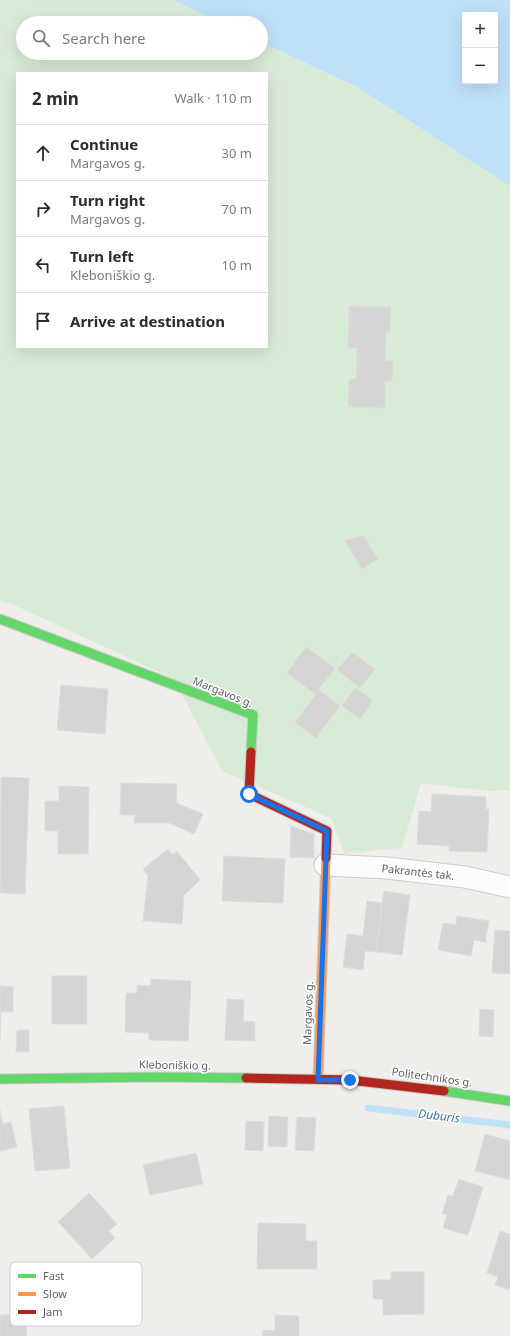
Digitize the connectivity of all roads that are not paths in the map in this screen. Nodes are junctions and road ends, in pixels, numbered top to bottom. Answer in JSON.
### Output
{"nodes":[{"id":1,"x":0,"y":619,"type":"edge"},
{"id":2,"x":325,"y":865,"type":"junction"},
{"id":3,"x":510,"y":887,"type":"edge"},
{"id":4,"x":0,"y":1079,"type":"edge"},
{"id":5,"x":318,"y":1080,"type":"junction"},
{"id":6,"x":350,"y":1080,"type":"joint"},
{"id":7,"x":510,"y":1101,"type":"edge"}],
"edges":[{"from":1,"to":2,"type":"street","name":"Margavos g."},
{"from":2,"to":3,"type":"street","name":"Pakrantės tak."},
{"from":2,"to":5,"type":"street","name":"Margavos g."},
{"from":4,"to":5,"type":"street","name":"Kleboniškio g."},
{"from":5,"to":6,"type":"street","name":"Kleboniškio g."},
{"from":6,"to":7,"type":"street","name":"Politechnikos g."}]}
